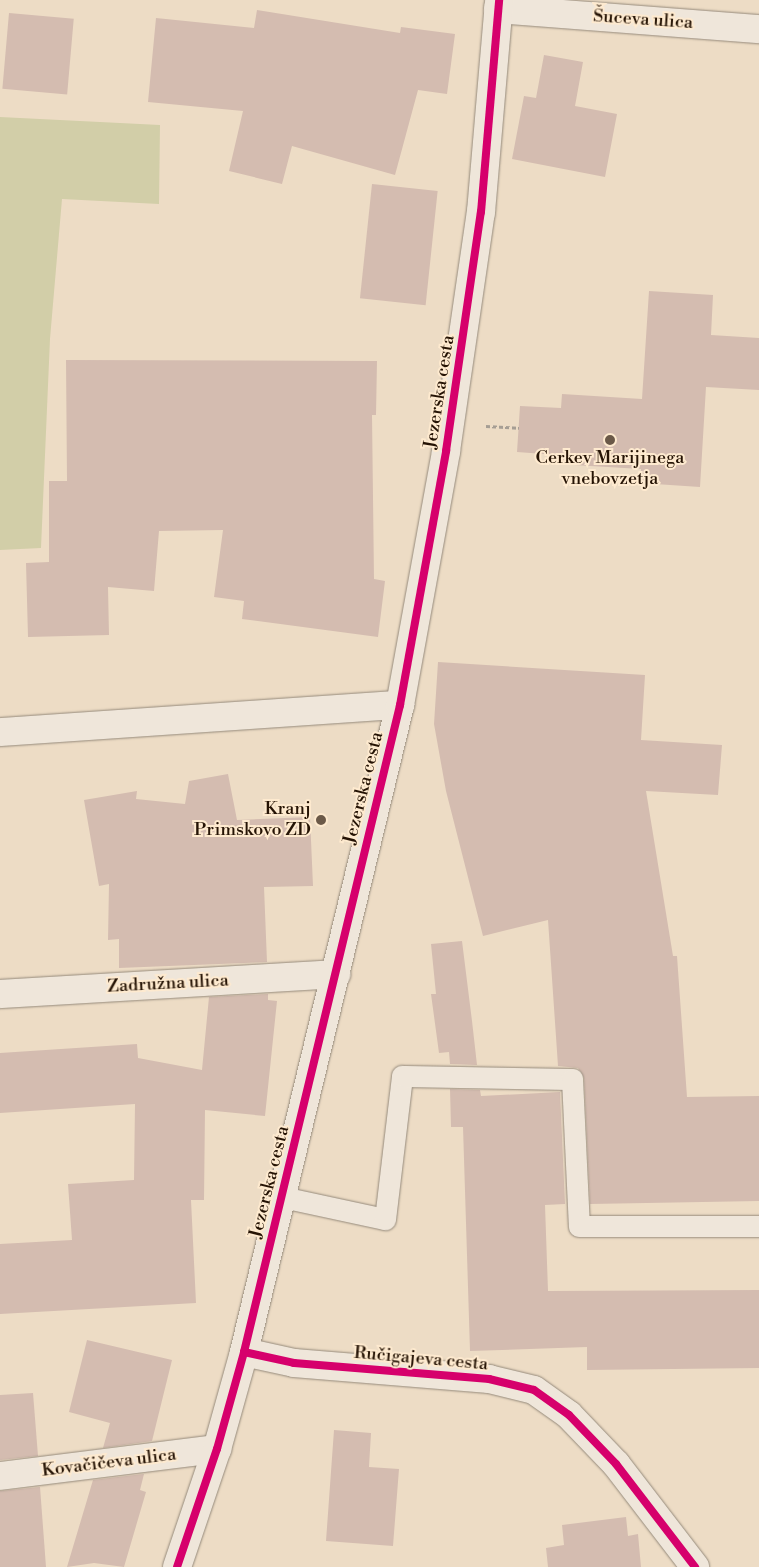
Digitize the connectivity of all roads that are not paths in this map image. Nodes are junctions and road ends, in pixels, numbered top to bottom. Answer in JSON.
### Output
{"nodes":[{"id":1,"x":498,"y":5,"type":"edge"},
{"id":2,"x":759,"y":29,"type":"edge"},
{"id":3,"x":400,"y":705,"type":"junction"},
{"id":4,"x":0,"y":732,"type":"edge"},
{"id":5,"x":336,"y":974,"type":"junction"},
{"id":6,"x":0,"y":994,"type":"edge"},
{"id":7,"x":282,"y":1197,"type":"junction"},
{"id":8,"x":734,"y":1226,"type":"junction"},
{"id":9,"x":759,"y":1226,"type":"edge"},
{"id":10,"x":759,"y":1242,"type":"edge"},
{"id":11,"x":244,"y":1352,"type":"junction"},
{"id":12,"x":217,"y":1449,"type":"junction"},
{"id":13,"x":0,"y":1476,"type":"edge"},
{"id":14,"x":177,"y":1567,"type":"edge"},
{"id":15,"x":695,"y":1567,"type":"edge"}],
"edges":[{"from":1,"to":2,"type":"street","name":"Šuceva ulica"},
{"from":1,"to":3,"type":"street","name":"Jezerska cesta"},
{"from":3,"to":4,"type":"street","name":"Jezerska cesta"},
{"from":3,"to":5,"type":"street","name":"Jezerska cesta"},
{"from":5,"to":6,"type":"street","name":"Zadružna ulica"},
{"from":5,"to":7,"type":"street","name":"Jezerska cesta"},
{"from":7,"to":8,"type":"lane"},
{"from":7,"to":11,"type":"street","name":"Jezerska cesta"},
{"from":8,"to":9,"type":"lane"},
{"from":8,"to":10,"type":"lane"},
{"from":11,"to":12,"type":"street","name":"Jezerska cesta"},
{"from":11,"to":15,"type":"street","name":"Ručigajeva cesta"},
{"from":12,"to":13,"type":"street","name":"Kovačičeva ulica"},
{"from":12,"to":14,"type":"street","name":"Jezerska cesta"}]}
